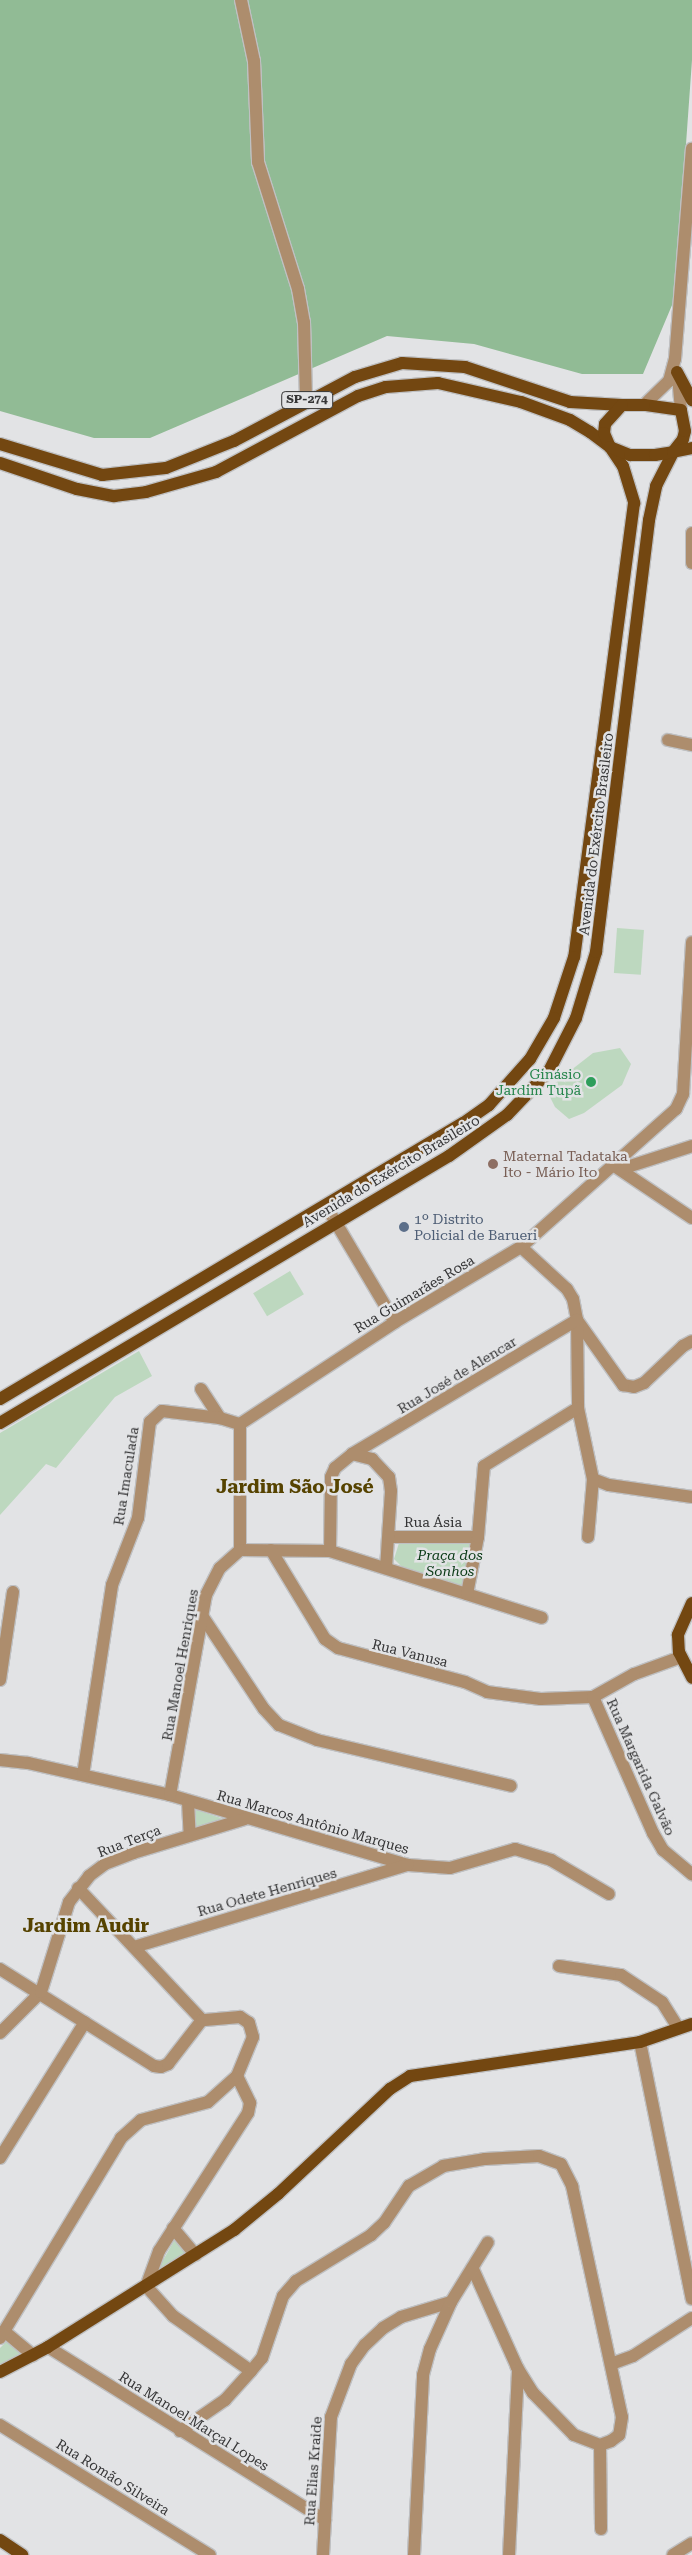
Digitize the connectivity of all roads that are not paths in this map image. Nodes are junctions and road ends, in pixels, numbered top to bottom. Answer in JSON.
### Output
{"nodes":[{"id":1,"x":241,"y":0,"type":"edge"},
{"id":2,"x":692,"y":149,"type":"edge"},
{"id":3,"x":675,"y":359,"type":"junction"},
{"id":4,"x":678,"y":372,"type":"junction"},
{"id":5,"x":306,"y":400,"type":"junction"},
{"id":6,"x":692,"y":400,"type":"edge"},
{"id":7,"x":644,"y":404,"type":"junction"},
{"id":8,"x":622,"y":405,"type":"junction"},
{"id":9,"x":686,"y":413,"type":"edge"},
{"id":10,"x":0,"y":444,"type":"edge"},
{"id":11,"x":610,"y":447,"type":"junction"},
{"id":12,"x":692,"y":448,"type":"edge"},
{"id":13,"x":673,"y":452,"type":"junction"},
{"id":14,"x":0,"y":463,"type":"edge"},
{"id":15,"x":692,"y":533,"type":"edge"},
{"id":16,"x":692,"y":540,"type":"edge"},
{"id":17,"x":692,"y":563,"type":"edge"},
{"id":18,"x":668,"y":740,"type":"dead end"},
{"id":19,"x":692,"y":745,"type":"edge"},
{"id":20,"x":692,"y":942,"type":"edge"},
{"id":21,"x":688,"y":1054,"type":"edge"},
{"id":22,"x":692,"y":1146,"type":"edge"},
{"id":23,"x":617,"y":1167,"type":"junction"},
{"id":24,"x":326,"y":1206,"type":"junction"},
{"id":25,"x":692,"y":1218,"type":"edge"},
{"id":26,"x":336,"y":1224,"type":"junction"},
{"id":27,"x":521,"y":1247,"type":"junction"},
{"id":28,"x":577,"y":1320,"type":"junction"},
{"id":29,"x":395,"y":1322,"type":"junction"},
{"id":30,"x":692,"y":1341,"type":"edge"},
{"id":31,"x":201,"y":1389,"type":"dead end"},
{"id":32,"x":0,"y":1399,"type":"edge"},
{"id":33,"x":578,"y":1408,"type":"junction"},
{"id":34,"x":220,"y":1418,"type":"junction"},
{"id":35,"x":0,"y":1422,"type":"edge"},
{"id":36,"x":240,"y":1424,"type":"junction"},
{"id":37,"x":352,"y":1454,"type":"junction"},
{"id":38,"x":593,"y":1479,"type":"junction"},
{"id":39,"x":692,"y":1497,"type":"edge"},
{"id":40,"x":390,"y":1537,"type":"junction"},
{"id":41,"x":478,"y":1537,"type":"junction"},
{"id":42,"x":588,"y":1537,"type":"dead end"},
{"id":43,"x":240,"y":1550,"type":"junction"},
{"id":44,"x":271,"y":1550,"type":"junction"},
{"id":45,"x":330,"y":1551,"type":"junction"},
{"id":46,"x":386,"y":1568,"type":"junction"},
{"id":47,"x":13,"y":1592,"type":"dead end"},
{"id":48,"x":466,"y":1594,"type":"junction"},
{"id":49,"x":692,"y":1603,"type":"edge"},
{"id":50,"x":203,"y":1617,"type":"junction"},
{"id":51,"x":542,"y":1618,"type":"dead end"},
{"id":52,"x":681,"y":1657,"type":"junction"},
{"id":53,"x":692,"y":1678,"type":"edge"},
{"id":54,"x":0,"y":1680,"type":"edge"},
{"id":55,"x":593,"y":1697,"type":"junction"},
{"id":56,"x":0,"y":1760,"type":"edge"},
{"id":57,"x":83,"y":1775,"type":"junction"},
{"id":58,"x":511,"y":1786,"type":"dead end"},
{"id":59,"x":170,"y":1796,"type":"junction"},
{"id":60,"x":188,"y":1802,"type":"junction"},
{"id":61,"x":245,"y":1819,"type":"junction"},
{"id":62,"x":190,"y":1835,"type":"junction"},
{"id":63,"x":408,"y":1865,"type":"junction"},
{"id":64,"x":692,"y":1874,"type":"edge"},
{"id":65,"x":78,"y":1888,"type":"junction"},
{"id":66,"x":610,"y":1894,"type":"dead end"},
{"id":67,"x":134,"y":1947,"type":"junction"},
{"id":68,"x":558,"y":1966,"type":"dead end"},
{"id":69,"x":0,"y":1969,"type":"edge"},
{"id":70,"x":41,"y":1992,"type":"junction"},
{"id":71,"x":202,"y":2020,"type":"junction"},
{"id":72,"x":85,"y":2022,"type":"junction"},
{"id":73,"x":692,"y":2024,"type":"edge"},
{"id":74,"x":678,"y":2028,"type":"junction"},
{"id":75,"x":0,"y":2033,"type":"edge"},
{"id":76,"x":640,"y":2042,"type":"junction"},
{"id":77,"x":238,"y":2076,"type":"junction"},
{"id":78,"x":0,"y":2158,"type":"edge"},
{"id":79,"x":173,"y":2228,"type":"junction"},
{"id":80,"x":488,"y":2242,"type":"dead end"},
{"id":81,"x":196,"y":2255,"type":"junction"},
{"id":82,"x":473,"y":2269,"type":"junction"},
{"id":83,"x":146,"y":2286,"type":"junction"},
{"id":84,"x":692,"y":2299,"type":"edge"},
{"id":85,"x":451,"y":2302,"type":"junction"},
{"id":86,"x":692,"y":2318,"type":"edge"},
{"id":87,"x":2,"y":2334,"type":"edge"},
{"id":88,"x":48,"y":2347,"type":"junction"},
{"id":89,"x":32,"y":2355,"type":"junction"},
{"id":90,"x":611,"y":2364,"type":"junction"},
{"id":91,"x":518,"y":2369,"type":"junction"},
{"id":92,"x":251,"y":2371,"type":"junction"},
{"id":93,"x":0,"y":2372,"type":"edge"},
{"id":94,"x":0,"y":2425,"type":"edge"},
{"id":95,"x":180,"y":2430,"type":"junction"},
{"id":96,"x":600,"y":2445,"type":"junction"},
{"id":97,"x":325,"y":2520,"type":"junction"},
{"id":98,"x":601,"y":2530,"type":"dead end"},
{"id":99,"x":0,"y":2540,"type":"edge"},
{"id":100,"x":692,"y":2544,"type":"edge"},
{"id":101,"x":22,"y":2555,"type":"edge"},
{"id":102,"x":210,"y":2555,"type":"edge"},
{"id":103,"x":323,"y":2555,"type":"edge"},
{"id":104,"x":414,"y":2555,"type":"edge"},
{"id":105,"x":509,"y":2555,"type":"edge"},
{"id":106,"x":673,"y":2555,"type":"edge"}],
"edges":[{"from":1,"to":5,"type":"street"},
{"from":2,"to":3,"type":"street"},
{"from":3,"to":4,"type":"street"},
{"from":3,"to":7,"type":"street"},
{"from":4,"to":6,"type":"main road"},
{"from":4,"to":9,"type":"street"},
{"from":5,"to":8,"type":"main road","number":"SP-274"},
{"from":5,"to":10,"type":"main road","number":"SP-274"},
{"from":7,"to":8,"type":"main road"},
{"from":7,"to":9,"type":"main road"},
{"from":8,"to":11,"type":"main road"},
{"from":9,"to":13,"type":"main road","name":"Avenida do Exército Brasileiro"},
{"from":11,"to":13,"type":"main road"},
{"from":11,"to":14,"type":"main road","number":"SP-274"},
{"from":11,"to":24,"type":"main road","name":"Avenida do Exército Brasileiro"},
{"from":12,"to":13,"type":"main road"},
{"from":13,"to":26,"type":"main road","name":"Avenida do Exército Brasileiro"},
{"from":15,"to":16,"type":"street"},
{"from":16,"to":17,"type":"street"},
{"from":18,"to":19,"type":"street"},
{"from":20,"to":21,"type":"street","name":"Rua Guimarães Rosa"},
{"from":21,"to":23,"type":"street","name":"Rua Guimarães Rosa"},
{"from":22,"to":23,"type":"street"},
{"from":23,"to":25,"type":"street"},
{"from":23,"to":27,"type":"street","name":"Rua Guimarães Rosa"},
{"from":24,"to":26,"type":"street"},
{"from":24,"to":32,"type":"main road","name":"Avenida do Exército Brasileiro"},
{"from":26,"to":29,"type":"street"},
{"from":26,"to":35,"type":"main road","name":"Avenida do Exército Brasileiro"},
{"from":27,"to":28,"type":"street"},
{"from":27,"to":29,"type":"street","name":"Rua Guimarães Rosa"},
{"from":28,"to":30,"type":"street"},
{"from":28,"to":33,"type":"street"},
{"from":28,"to":37,"type":"street","name":"Rua José de Alencar"},
{"from":29,"to":36,"type":"street","name":"Rua Guimarães Rosa"},
{"from":31,"to":34,"type":"street"},
{"from":33,"to":38,"type":"street"},
{"from":33,"to":41,"type":"street","name":"Rua Ásia"},
{"from":34,"to":36,"type":"street","name":"Rua Imaculada"},
{"from":34,"to":57,"type":"street","name":"Rua Imaculada"},
{"from":36,"to":43,"type":"street"},
{"from":37,"to":40,"type":"street","name":"Rua Ásia"},
{"from":37,"to":45,"type":"street"},
{"from":38,"to":39,"type":"street"},
{"from":38,"to":42,"type":"street"},
{"from":40,"to":41,"type":"street","name":"Rua Ásia"},
{"from":40,"to":46,"type":"street"},
{"from":41,"to":48,"type":"street"},
{"from":43,"to":44,"type":"street"},
{"from":43,"to":50,"type":"street","name":"Rua Manoel Henriques"},
{"from":44,"to":45,"type":"street"},
{"from":44,"to":55,"type":"street","name":"Rua Vanusa"},
{"from":45,"to":46,"type":"street"},
{"from":46,"to":48,"type":"street"},
{"from":47,"to":54,"type":"street"},
{"from":48,"to":51,"type":"street"},
{"from":49,"to":52,"type":"main road"},
{"from":50,"to":58,"type":"street"},
{"from":50,"to":59,"type":"street","name":"Rua Manoel Henriques"},
{"from":52,"to":53,"type":"main road"},
{"from":52,"to":55,"type":"street","name":"Rua Margarida Galvão"},
{"from":55,"to":64,"type":"street","name":"Rua Margarida Galvão"},
{"from":56,"to":57,"type":"street","name":"Rua Marcos Antônio Marques"},
{"from":57,"to":59,"type":"street","name":"Rua Marcos Antônio Marques"},
{"from":59,"to":60,"type":"street","name":"Rua Marcos Antônio Marques"},
{"from":60,"to":61,"type":"street","name":"Rua Marcos Antônio Marques"},
{"from":60,"to":62,"type":"street"},
{"from":61,"to":62,"type":"street","name":"Rua Terça"},
{"from":61,"to":63,"type":"street","name":"Rua Marcos Antônio Marques"},
{"from":62,"to":65,"type":"street","name":"Rua Terça"},
{"from":63,"to":66,"type":"street","name":"Rua Marcos Antônio Marques"},
{"from":63,"to":67,"type":"street","name":"Rua Odete Henriques"},
{"from":65,"to":67,"type":"street"},
{"from":65,"to":70,"type":"street","name":"Rua Terça"},
{"from":67,"to":71,"type":"street"},
{"from":68,"to":74,"type":"street"},
{"from":69,"to":70,"type":"street"},
{"from":70,"to":72,"type":"street"},
{"from":70,"to":75,"type":"street","name":"Rua Terça"},
{"from":71,"to":72,"type":"street"},
{"from":71,"to":77,"type":"street"},
{"from":72,"to":78,"type":"street"},
{"from":73,"to":74,"type":"main road"},
{"from":74,"to":76,"type":"main road"},
{"from":76,"to":81,"type":"main road"},
{"from":76,"to":84,"type":"street"},
{"from":77,"to":79,"type":"street"},
{"from":77,"to":87,"type":"street"},
{"from":79,"to":81,"type":"street"},
{"from":79,"to":83,"type":"street"},
{"from":80,"to":82,"type":"street"},
{"from":81,"to":83,"type":"main road"},
{"from":82,"to":85,"type":"street"},
{"from":82,"to":91,"type":"street"},
{"from":83,"to":88,"type":"main road"},
{"from":83,"to":92,"type":"street"},
{"from":85,"to":97,"type":"street","name":"Rua Elias Kraide"},
{"from":85,"to":104,"type":"street"},
{"from":86,"to":90,"type":"street"},
{"from":87,"to":89,"type":"street"},
{"from":88,"to":89,"type":"main road"},
{"from":88,"to":95,"type":"street","name":"Rua Manoel Marçal Lopes"},
{"from":89,"to":93,"type":"main road"},
{"from":90,"to":92,"type":"street"},
{"from":90,"to":96,"type":"street"},
{"from":91,"to":96,"type":"street"},
{"from":91,"to":105,"type":"street"},
{"from":92,"to":95,"type":"street"},
{"from":94,"to":102,"type":"street","name":"Rua Romão Silveira"},
{"from":95,"to":97,"type":"street","name":"Rua Manoel Marçal Lopes"},
{"from":96,"to":98,"type":"street"},
{"from":97,"to":103,"type":"street","name":"Rua Elias Kraide"},
{"from":99,"to":101,"type":"main road"},
{"from":100,"to":106,"type":"street"}]}
